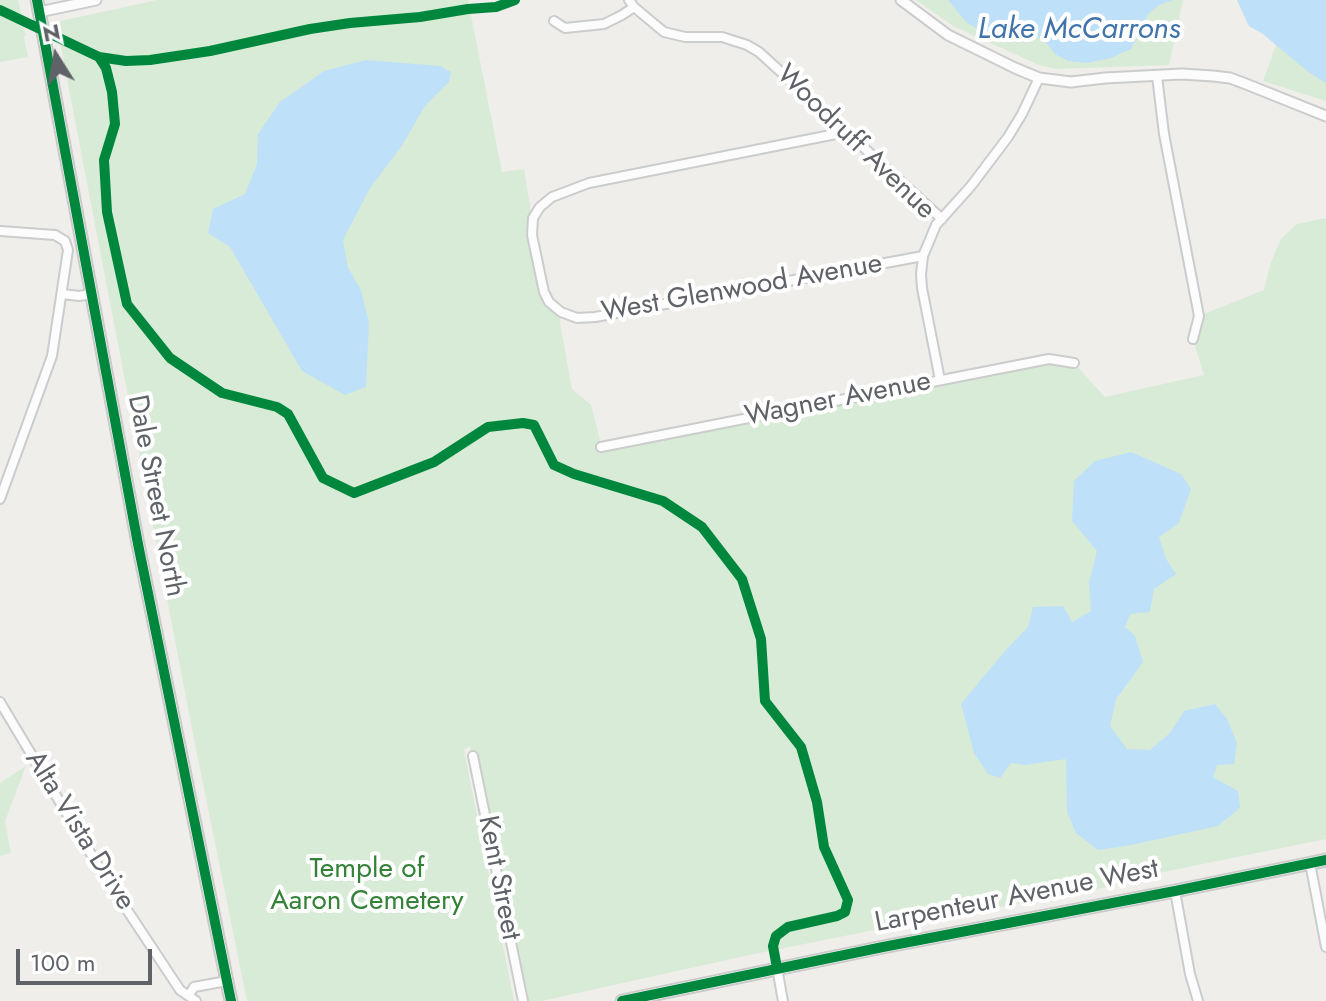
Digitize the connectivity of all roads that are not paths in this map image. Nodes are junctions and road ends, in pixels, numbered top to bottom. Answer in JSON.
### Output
{"nodes":[{"id":1,"x":96,"y":0,"type":"edge"},
{"id":2,"x":901,"y":0,"type":"edge"},
{"id":3,"x":632,"y":3,"type":"edge"},
{"id":4,"x":38,"y":6,"type":"edge"},
{"id":5,"x":554,"y":21,"type":"dead end"},
{"id":6,"x":1157,"y":76,"type":"junction"},
{"id":7,"x":1039,"y":78,"type":"junction"},
{"id":8,"x":1326,"y":116,"type":"edge"},
{"id":9,"x":846,"y":132,"type":"junction"},
{"id":10,"x":942,"y":219,"type":"junction"},
{"id":11,"x":0,"y":231,"type":"edge"},
{"id":12,"x":923,"y":256,"type":"junction"},
{"id":13,"x":62,"y":294,"type":"junction"},
{"id":14,"x":92,"y":294,"type":"junction"},
{"id":15,"x":1193,"y":339,"type":"dead end"},
{"id":16,"x":1074,"y":363,"type":"dead end"},
{"id":17,"x":940,"y":380,"type":"junction"},
{"id":18,"x":601,"y":447,"type":"dead end"},
{"id":19,"x":0,"y":499,"type":"edge"},
{"id":20,"x":0,"y":702,"type":"edge"},
{"id":21,"x":473,"y":756,"type":"dead end"},
{"id":22,"x":1326,"y":860,"type":"edge"},
{"id":23,"x":1310,"y":863,"type":"junction"},
{"id":24,"x":1175,"y":891,"type":"junction"},
{"id":25,"x":1326,"y":947,"type":"edge"},
{"id":26,"x":777,"y":968,"type":"junction"},
{"id":27,"x":227,"y":981,"type":"junction"},
{"id":28,"x":193,"y":998,"type":"edge"},
{"id":29,"x":231,"y":1001,"type":"edge"},
{"id":30,"x":523,"y":1001,"type":"edge"},
{"id":31,"x":622,"y":1001,"type":"edge"},
{"id":32,"x":783,"y":1001,"type":"edge"},
{"id":33,"x":1198,"y":1001,"type":"edge"}],
"edges":[{"from":1,"to":4,"type":"street"},
{"from":2,"to":7,"type":"street"},
{"from":3,"to":5,"type":"street"},
{"from":3,"to":9,"type":"street","name":"Woodruff Avenue"},
{"from":4,"to":14,"type":"main road","name":"Dale Street North"},
{"from":6,"to":7,"type":"street"},
{"from":6,"to":8,"type":"street"},
{"from":6,"to":15,"type":"street"},
{"from":7,"to":10,"type":"street"},
{"from":9,"to":10,"type":"street","name":"Woodruff Avenue"},
{"from":9,"to":12,"type":"street","name":"West Glenwood Avenue"},
{"from":10,"to":12,"type":"street","name":"Woodruff Avenue"},
{"from":11,"to":13,"type":"street"},
{"from":12,"to":17,"type":"street","name":"Woodruff Avenue"},
{"from":13,"to":14,"type":"street"},
{"from":13,"to":19,"type":"street"},
{"from":14,"to":27,"type":"main road","name":"Dale Street North"},
{"from":16,"to":17,"type":"street","name":"Wagner Avenue"},
{"from":17,"to":18,"type":"street","name":"Wagner Avenue"},
{"from":20,"to":28,"type":"street","name":"Alta Vista Drive"},
{"from":21,"to":30,"type":"street","name":"Kent Street"},
{"from":22,"to":23,"type":"main road","name":"Larpenteur Avenue West"},
{"from":23,"to":24,"type":"main road","name":"Larpenteur Avenue West"},
{"from":23,"to":25,"type":"street"},
{"from":24,"to":26,"type":"main road","name":"Larpenteur Avenue West"},
{"from":24,"to":33,"type":"street"},
{"from":26,"to":31,"type":"main road","name":"Larpenteur Avenue West"},
{"from":26,"to":32,"type":"street"},
{"from":27,"to":28,"type":"street","name":"Alta Vista Drive"},
{"from":27,"to":29,"type":"main road","name":"Dale Street North"}]}
